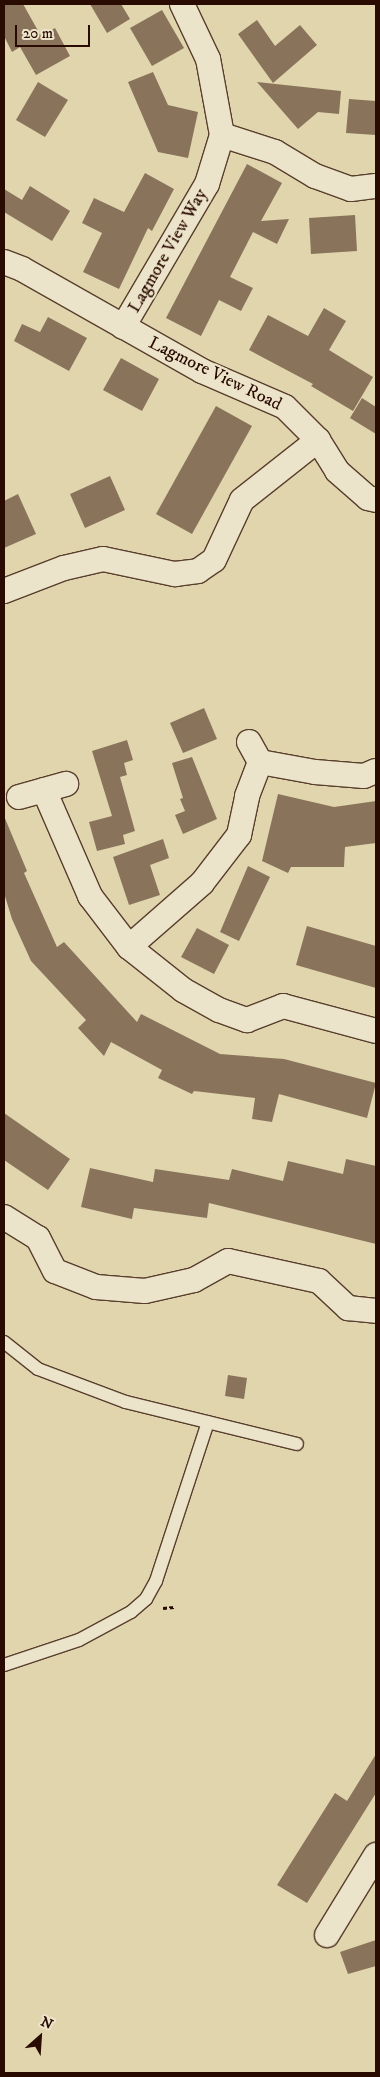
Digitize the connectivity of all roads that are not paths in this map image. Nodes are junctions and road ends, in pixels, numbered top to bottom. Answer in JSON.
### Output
{"nodes":[{"id":1,"x":182,"y":4,"type":"edge"},
{"id":2,"x":222,"y":135,"type":"junction"},
{"id":3,"x":376,"y":186,"type":"edge"},
{"id":4,"x":4,"y":262,"type":"edge"},
{"id":5,"x":123,"y":327,"type":"junction"},
{"id":6,"x":318,"y":440,"type":"junction"},
{"id":7,"x":376,"y":500,"type":"edge"},
{"id":8,"x":4,"y":591,"type":"edge"},
{"id":9,"x":376,"y":771,"type":"edge"},
{"id":10,"x":19,"y":797,"type":"dead end"},
{"id":11,"x":129,"y":947,"type":"junction"},
{"id":12,"x":376,"y":1031,"type":"edge"},
{"id":13,"x":4,"y":1217,"type":"edge"},
{"id":14,"x":376,"y":1311,"type":"edge"},
{"id":15,"x":4,"y":1342,"type":"edge"},
{"id":16,"x":208,"y":1422,"type":"junction"},
{"id":17,"x":297,"y":1444,"type":"dead end"},
{"id":18,"x":4,"y":1665,"type":"edge"},
{"id":19,"x":376,"y":1855,"type":"edge"},
{"id":20,"x":369,"y":1882,"type":"edge"},
{"id":21,"x":327,"y":1935,"type":"dead end"}],
"edges":[{"from":1,"to":2,"type":"street","name":"Lagmore View Way"},
{"from":2,"to":3,"type":"street"},
{"from":2,"to":5,"type":"street","name":"Lagmore View Way"},
{"from":4,"to":5,"type":"street","name":"Lagmore View Road"},
{"from":5,"to":6,"type":"street","name":"Lagmore View Road"},
{"from":6,"to":7,"type":"street","name":"Lagmore View Road"},
{"from":6,"to":8,"type":"street"},
{"from":9,"to":11,"type":"street"},
{"from":10,"to":11,"type":"street"},
{"from":11,"to":12,"type":"street"},
{"from":13,"to":14,"type":"street"},
{"from":15,"to":16,"type":"lane"},
{"from":16,"to":17,"type":"lane"},
{"from":16,"to":18,"type":"lane"},
{"from":19,"to":20,"type":"street"},
{"from":20,"to":21,"type":"street"}]}
